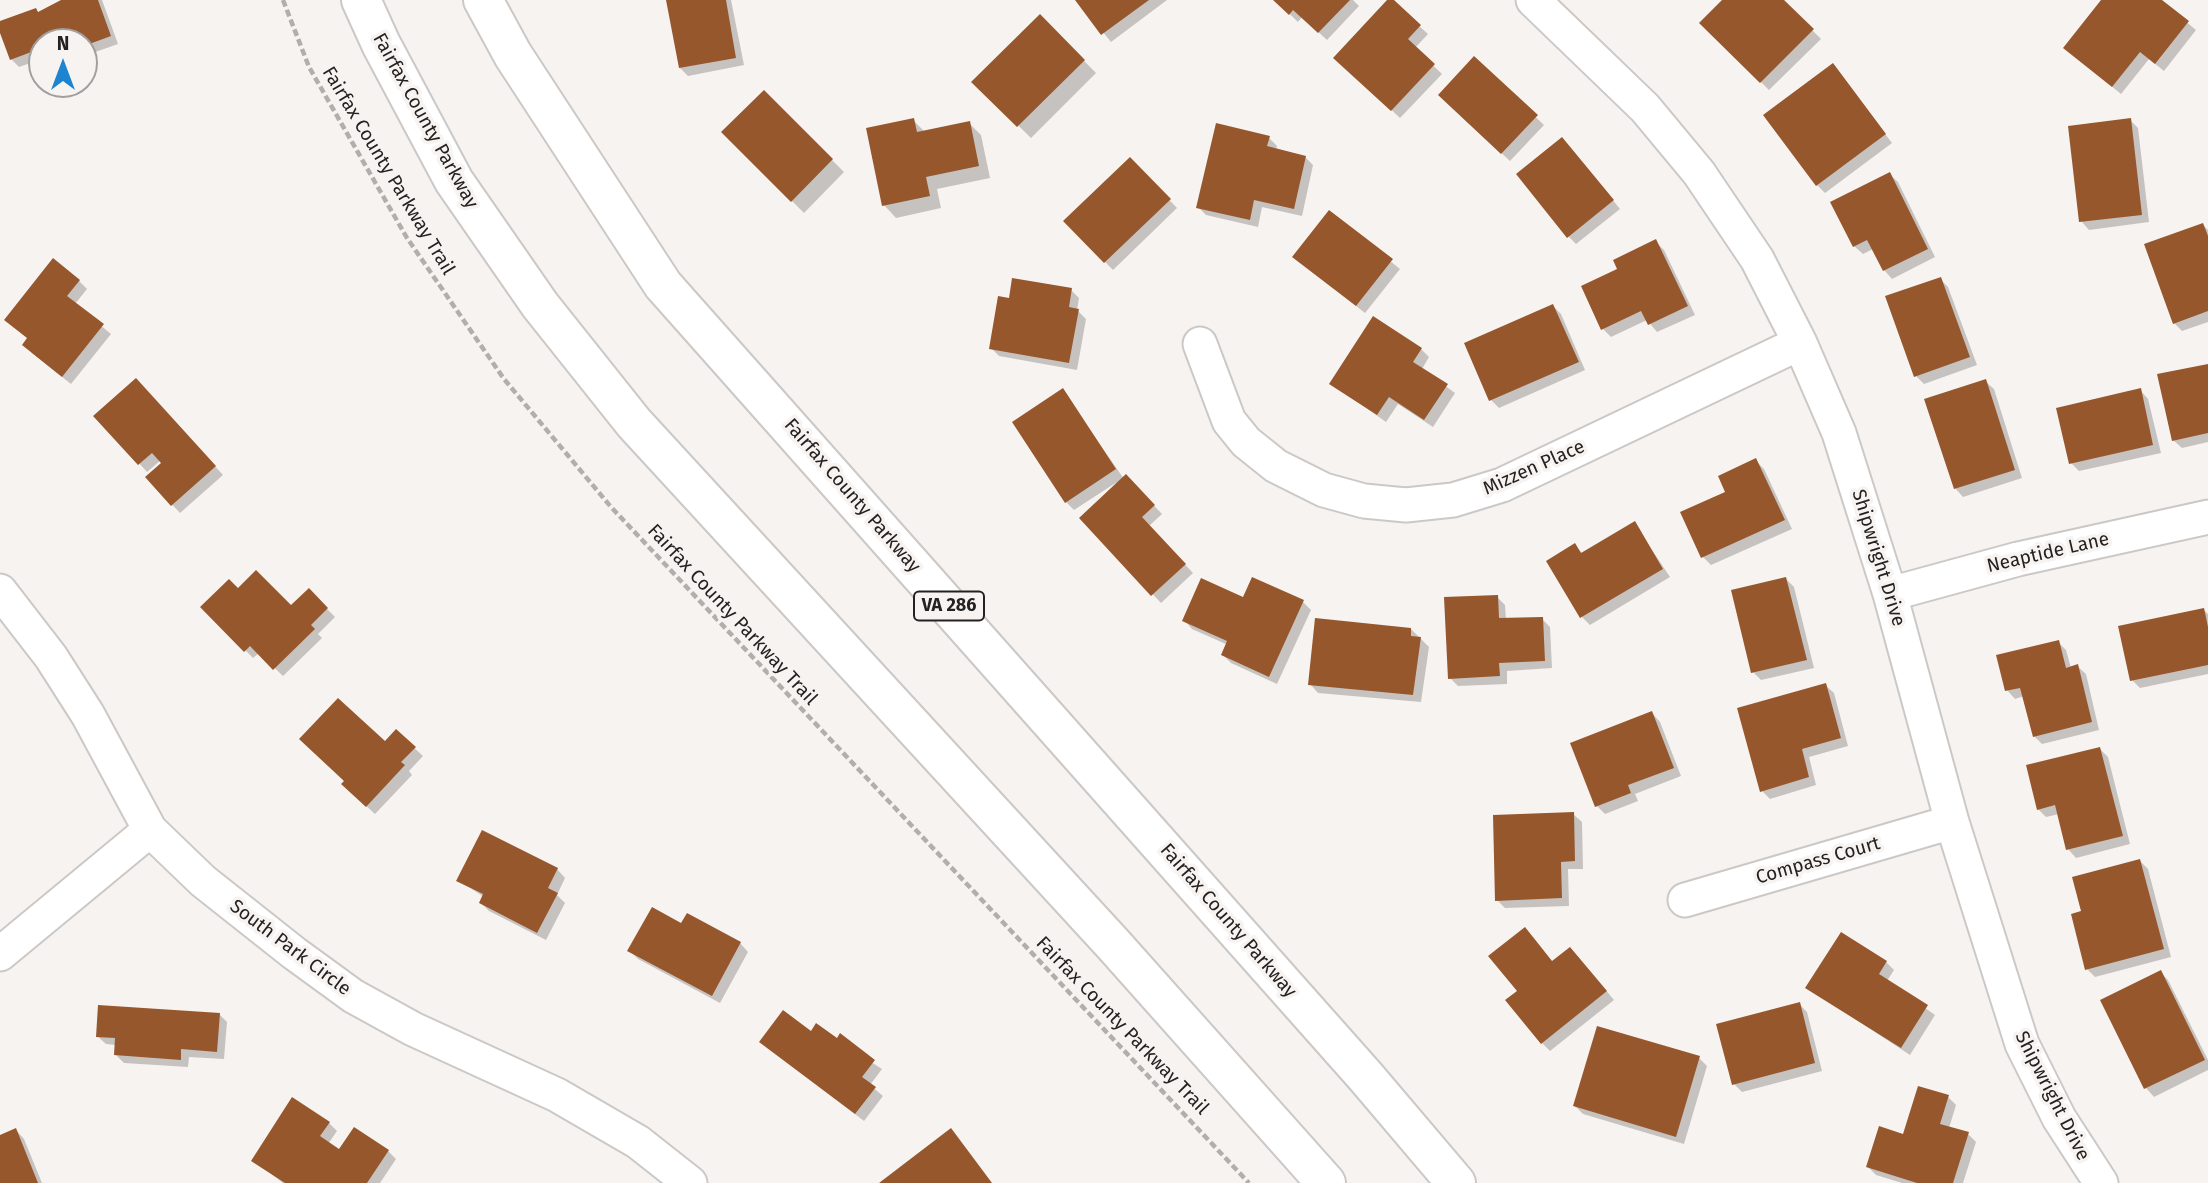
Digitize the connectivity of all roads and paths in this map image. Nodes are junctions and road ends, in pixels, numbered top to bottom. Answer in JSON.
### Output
{"nodes":[{"id":1,"x":283,"y":0,"type":"edge"},
{"id":2,"x":361,"y":0,"type":"edge"},
{"id":3,"x":483,"y":0,"type":"edge"},
{"id":4,"x":1533,"y":0,"type":"edge"},
{"id":5,"x":1800,"y":343,"type":"junction"},
{"id":6,"x":1200,"y":344,"type":"dead end"},
{"id":7,"x":2208,"y":517,"type":"edge"},
{"id":8,"x":0,"y":591,"type":"edge"},
{"id":9,"x":1890,"y":594,"type":"junction"},
{"id":10,"x":1952,"y":822,"type":"junction"},
{"id":11,"x":150,"y":830,"type":"junction"},
{"id":12,"x":1685,"y":900,"type":"dead end"},
{"id":13,"x":0,"y":954,"type":"edge"},
{"id":14,"x":2087,"y":1178,"type":"edge"},
{"id":15,"x":690,"y":1183,"type":"edge"},
{"id":16,"x":1249,"y":1183,"type":"edge"},
{"id":17,"x":1326,"y":1183,"type":"edge"},
{"id":18,"x":1456,"y":1183,"type":"edge"}],
"edges":[{"from":1,"to":16,"type":"path","name":"Fairfax County Parkway Trail"},
{"from":2,"to":17,"type":"highway","name":"Fairfax County Parkway"},
{"from":3,"to":18,"type":"highway","name":"Fairfax County Parkway","number":"VA 286"},
{"from":4,"to":5,"type":"street","name":"Shipwright Drive"},
{"from":5,"to":6,"type":"street","name":"Mizzen Place"},
{"from":5,"to":9,"type":"street","name":"Shipwright Drive"},
{"from":7,"to":9,"type":"street","name":"Neaptide Lane"},
{"from":8,"to":11,"type":"street","name":"South Park Circle"},
{"from":9,"to":10,"type":"street","name":"Shipwright Drive"},
{"from":10,"to":12,"type":"street","name":"Compass Court"},
{"from":10,"to":14,"type":"street","name":"Shipwright Drive"},
{"from":11,"to":13,"type":"street"},
{"from":11,"to":15,"type":"street","name":"South Park Circle"}]}
